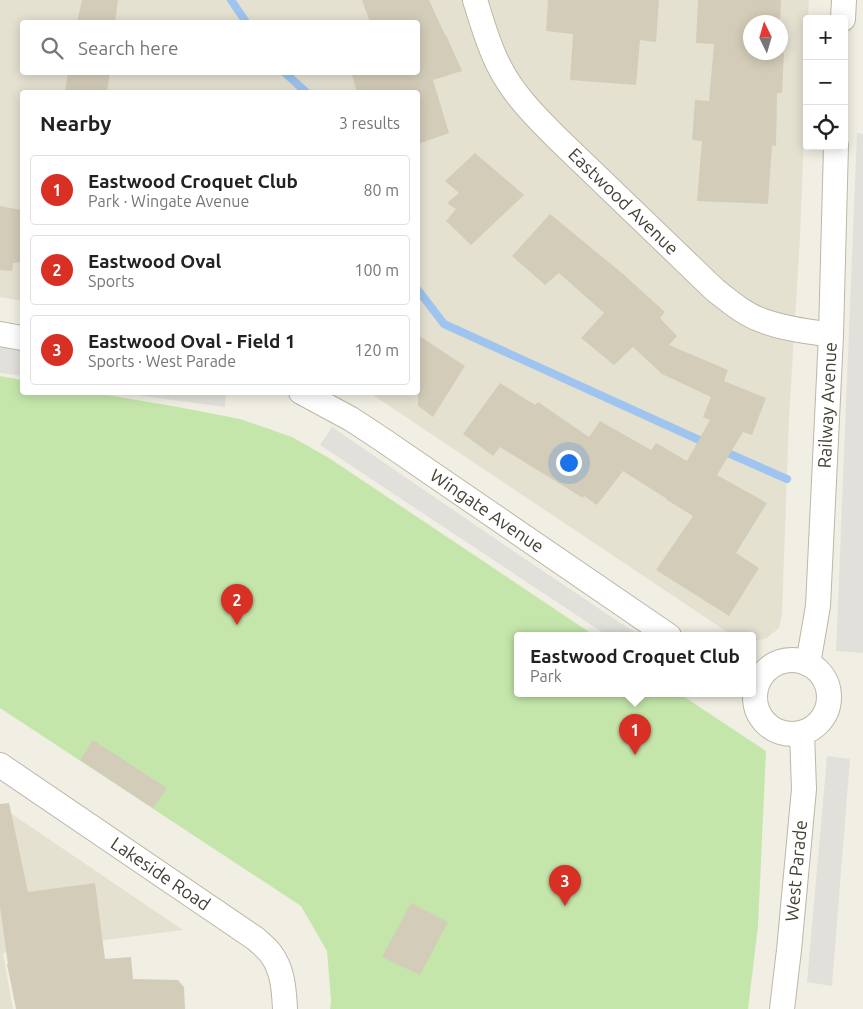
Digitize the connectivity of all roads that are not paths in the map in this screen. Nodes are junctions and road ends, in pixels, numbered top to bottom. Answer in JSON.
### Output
{"nodes":[{"id":1,"x":475,"y":0,"type":"edge"},
{"id":2,"x":844,"y":0,"type":"edge"},
{"id":3,"x":843,"y":15,"type":"edge"},
{"id":4,"x":836,"y":150,"type":"edge"},
{"id":5,"x":0,"y":334,"type":"edge"},
{"id":6,"x":831,"y":335,"type":"junction"},
{"id":7,"x":20,"y":338,"type":"edge"},
{"id":8,"x":307,"y":395,"type":"edge"},
{"id":9,"x":662,"y":632,"type":"edge"},
{"id":10,"x":808,"y":664,"type":"junction"},
{"id":11,"x":756,"y":684,"type":"edge"},
{"id":12,"x":755,"y":697,"type":"edge"},
{"id":13,"x":802,"y":733,"type":"junction"},
{"id":14,"x":0,"y":765,"type":"edge"},
{"id":15,"x":285,"y":1009,"type":"edge"},
{"id":16,"x":782,"y":1009,"type":"edge"}],
"edges":[{"from":1,"to":6,"type":"street","name":"Eastwood Avenue"},
{"from":2,"to":3,"type":"street"},
{"from":4,"to":6,"type":"street","name":"Railway Avenue"},
{"from":5,"to":7,"type":"street"},
{"from":6,"to":10,"type":"street","name":"Railway Avenue"},
{"from":8,"to":9,"type":"street","name":"Wingate Avenue"},
{"from":10,"to":11,"type":"street"},
{"from":10,"to":13,"type":"street"},
{"from":12,"to":13,"type":"street"},
{"from":13,"to":16,"type":"street","name":"West Parade"},
{"from":14,"to":15,"type":"street","name":"Lakeside Road"}]}
